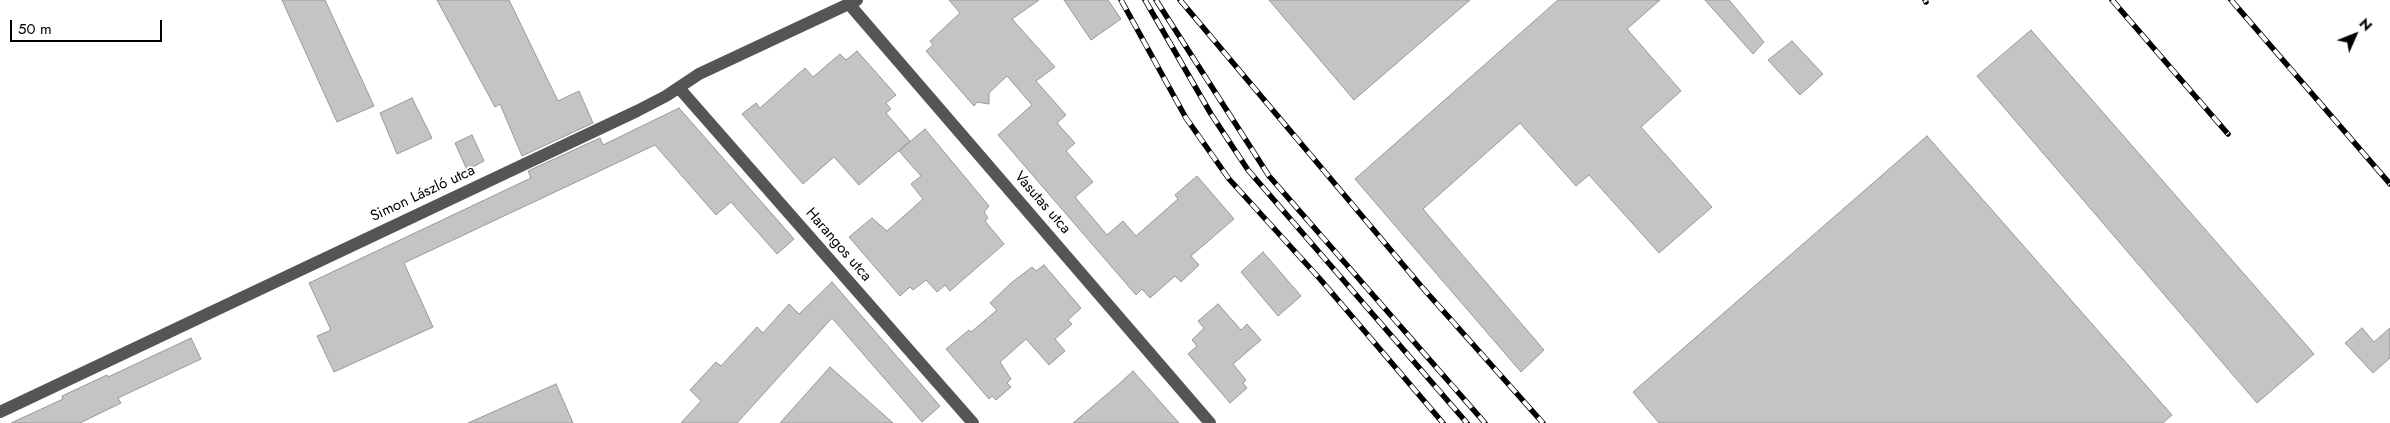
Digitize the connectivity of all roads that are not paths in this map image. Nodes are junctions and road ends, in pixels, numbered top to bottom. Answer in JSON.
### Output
{"nodes":[{"id":1,"x":853,"y":2,"type":"edge"},
{"id":2,"x":679,"y":88,"type":"junction"},
{"id":3,"x":0,"y":412,"type":"edge"},
{"id":4,"x":973,"y":423,"type":"edge"},
{"id":5,"x":1210,"y":423,"type":"edge"}],
"edges":[{"from":1,"to":2,"type":"street","name":"Simon László utca"},
{"from":1,"to":5,"type":"street","name":"Vasutas utca"},
{"from":2,"to":3,"type":"street","name":"Simon László utca"},
{"from":2,"to":4,"type":"street","name":"Harangos utca"}]}
